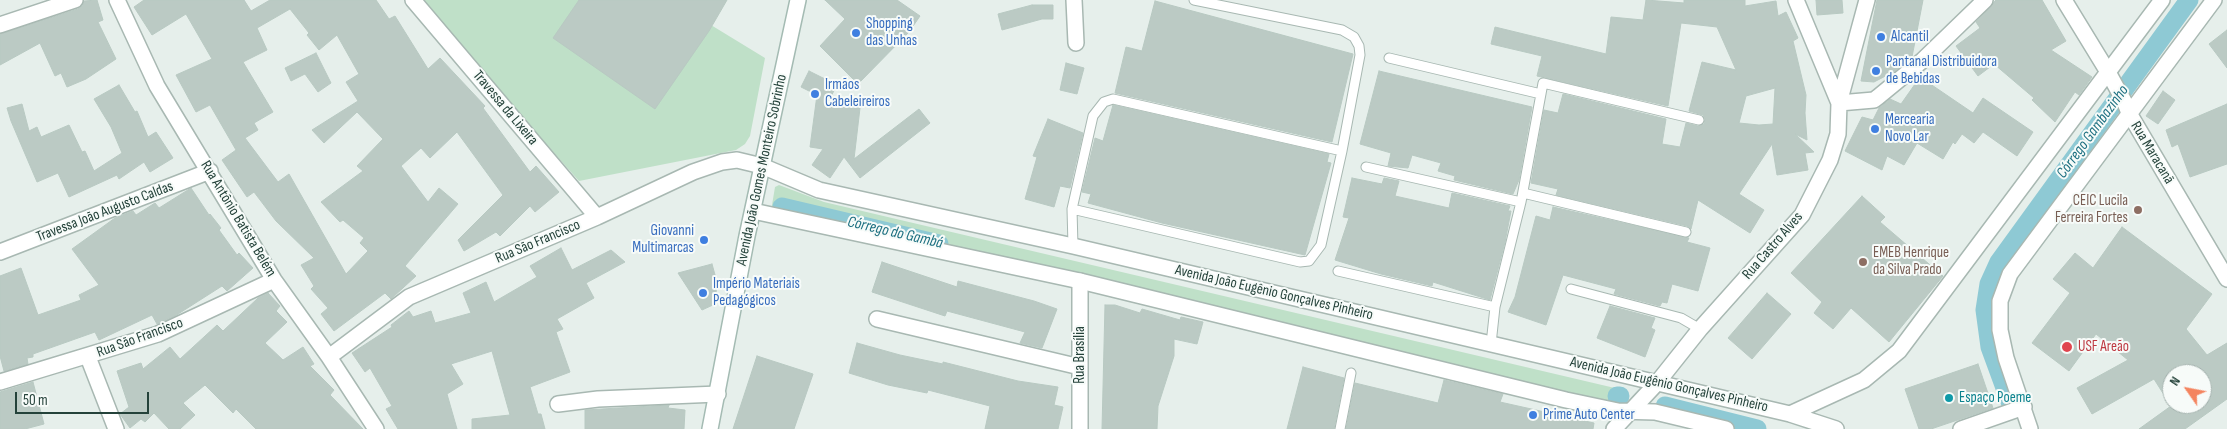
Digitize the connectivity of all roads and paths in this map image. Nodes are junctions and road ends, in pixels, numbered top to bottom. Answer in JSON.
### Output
{"nodes":[{"id":1,"x":75,"y":0,"type":"edge"},
{"id":2,"x":117,"y":0,"type":"edge"},
{"id":3,"x":413,"y":0,"type":"edge"},
{"id":4,"x":798,"y":0,"type":"edge"},
{"id":5,"x":1074,"y":0,"type":"edge"},
{"id":6,"x":1194,"y":0,"type":"edge"},
{"id":7,"x":1796,"y":0,"type":"edge"},
{"id":8,"x":1867,"y":0,"type":"edge"},
{"id":9,"x":1985,"y":0,"type":"edge"},
{"id":10,"x":2064,"y":0,"type":"edge"},
{"id":11,"x":2162,"y":0,"type":"edge"},
{"id":12,"x":2214,"y":0,"type":"edge"},
{"id":13,"x":0,"y":25,"type":"edge"},
{"id":14,"x":1076,"y":43,"type":"dead end"},
{"id":15,"x":1389,"y":58,"type":"dead end"},
{"id":16,"x":2112,"y":78,"type":"junction"},
{"id":17,"x":1542,"y":94,"type":"junction"},
{"id":18,"x":1839,"y":102,"type":"junction"},
{"id":19,"x":2127,"y":108,"type":"junction"},
{"id":20,"x":1699,"y":120,"type":"dead end"},
{"id":21,"x":1342,"y":151,"type":"junction"},
{"id":22,"x":762,"y":166,"type":"junction"},
{"id":23,"x":1366,"y":167,"type":"dead end"},
{"id":24,"x":210,"y":171,"type":"junction"},
{"id":25,"x":1522,"y":198,"type":"junction"},
{"id":26,"x":1072,"y":209,"type":"junction"},
{"id":27,"x":753,"y":211,"type":"junction"},
{"id":28,"x":597,"y":217,"type":"junction"},
{"id":29,"x":1686,"y":232,"type":"dead end"},
{"id":30,"x":1073,"y":246,"type":"junction"},
{"id":31,"x":0,"y":252,"type":"edge"},
{"id":32,"x":1338,"y":271,"type":"dead end"},
{"id":33,"x":2227,"y":279,"type":"edge"},
{"id":34,"x":274,"y":280,"type":"junction"},
{"id":35,"x":1080,"y":281,"type":"junction"},
{"id":36,"x":1571,"y":289,"type":"dead end"},
{"id":37,"x":1494,"y":307,"type":"junction"},
{"id":38,"x":877,"y":319,"type":"dead end"},
{"id":39,"x":1700,"y":329,"type":"junction"},
{"id":40,"x":1491,"y":344,"type":"junction"},
{"id":41,"x":88,"y":356,"type":"junction"},
{"id":42,"x":329,"y":358,"type":"junction"},
{"id":43,"x":1080,"y":367,"type":"junction"},
{"id":44,"x":1351,"y":374,"type":"dead end"},
{"id":45,"x":0,"y":382,"type":"edge"},
{"id":46,"x":1657,"y":383,"type":"junction"},
{"id":47,"x":718,"y":394,"type":"junction"},
{"id":48,"x":558,"y":404,"type":"dead end"},
{"id":49,"x":2024,"y":407,"type":"junction"},
{"id":50,"x":1629,"y":412,"type":"junction"},
{"id":51,"x":1790,"y":414,"type":"junction"},
{"id":52,"x":116,"y":429,"type":"edge"},
{"id":53,"x":376,"y":429,"type":"edge"},
{"id":54,"x":710,"y":429,"type":"edge"},
{"id":55,"x":1080,"y":429,"type":"edge"},
{"id":56,"x":1340,"y":429,"type":"edge"},
{"id":57,"x":1614,"y":429,"type":"edge"},
{"id":58,"x":1726,"y":429,"type":"edge"},
{"id":59,"x":1836,"y":429,"type":"edge"},
{"id":60,"x":1961,"y":429,"type":"edge"},
{"id":61,"x":2030,"y":429,"type":"edge"}],
"edges":[{"from":1,"to":13,"type":"street"},
{"from":2,"to":24,"type":"street","name":"Rua Antônio Batista Belém"},
{"from":3,"to":28,"type":"street","name":"Travessa da Lixeira"},
{"from":4,"to":22,"type":"street","name":"Avenida João Gomes Monteiro Sobrinho"},
{"from":5,"to":14,"type":"street"},
{"from":6,"to":21,"type":"lane"},
{"from":7,"to":18,"type":"street","name":"Rua Castro Alves"},
{"from":8,"to":18,"type":"street"},
{"from":9,"to":18,"type":"street"},
{"from":10,"to":16,"type":"street","name":"Rua Maracanã"},
{"from":11,"to":16,"type":"street"},
{"from":12,"to":19,"type":"street"},
{"from":15,"to":17,"type":"lane"},
{"from":16,"to":19,"type":"street","name":"Rua Maracanã"},
{"from":16,"to":51,"type":"street"},
{"from":17,"to":20,"type":"lane"},
{"from":17,"to":25,"type":"lane"},
{"from":18,"to":39,"type":"street","name":"Rua Castro Alves"},
{"from":19,"to":33,"type":"street","name":"Rua Maracanã"},
{"from":19,"to":49,"type":"street"},
{"from":21,"to":26,"type":"lane"},
{"from":21,"to":26,"type":"lane"},
{"from":22,"to":27,"type":"street","name":"Avenida João Gomes Monteiro Sobrinho"},
{"from":22,"to":28,"type":"street","name":"Rua São Francisco"},
{"from":22,"to":30,"type":"street","name":"Avenida João Eugênio Gonçalves Pinheiro"},
{"from":23,"to":25,"type":"lane"},
{"from":24,"to":31,"type":"street","name":"Travessa João Augusto Caldas"},
{"from":24,"to":34,"type":"street","name":"Rua Antônio Batista Belém"},
{"from":25,"to":29,"type":"lane"},
{"from":25,"to":37,"type":"lane"},
{"from":26,"to":30,"type":"lane"},
{"from":27,"to":35,"type":"street","name":"Avenida João Eugênio Gonçalves Pinheiro"},
{"from":27,"to":47,"type":"street","name":"Avenida João Gomes Monteiro Sobrinho"},
{"from":28,"to":42,"type":"street","name":"Rua São Francisco"},
{"from":30,"to":40,"type":"street","name":"Avenida João Eugênio Gonçalves Pinheiro"},
{"from":32,"to":37,"type":"lane"},
{"from":34,"to":41,"type":"street","name":"Rua São Francisco"},
{"from":34,"to":42,"type":"street","name":"Rua Antônio Batista Belém"},
{"from":35,"to":43,"type":"street","name":"Rua Brasília"},
{"from":35,"to":50,"type":"street","name":"Avenida João Eugênio Gonçalves Pinheiro"},
{"from":36,"to":39,"type":"lane"},
{"from":37,"to":40,"type":"lane"},
{"from":38,"to":43,"type":"street"},
{"from":39,"to":46,"type":"street","name":"Rua Castro Alves"},
{"from":40,"to":46,"type":"street","name":"Avenida João Eugênio Gonçalves Pinheiro"},
{"from":41,"to":45,"type":"street","name":"Rua São Francisco"},
{"from":41,"to":52,"type":"street"},
{"from":42,"to":53,"type":"street","name":"Rua Antônio Batista Belém"},
{"from":43,"to":55,"type":"street","name":"Rua Brasília"},
{"from":44,"to":56,"type":"lane"},
{"from":46,"to":50,"type":"street","name":"Rua Castro Alves"},
{"from":46,"to":51,"type":"street","name":"Avenida João Eugênio Gonçalves Pinheiro"},
{"from":47,"to":48,"type":"street"},
{"from":47,"to":54,"type":"street","name":"Avenida João Gomes Monteiro Sobrinho"},
{"from":49,"to":60,"type":"street"},
{"from":49,"to":61,"type":"street"},
{"from":50,"to":57,"type":"street","name":"Rua Castro Alves"},
{"from":50,"to":58,"type":"street","name":"Avenida João Eugênio Gonçalves Pinheiro"},
{"from":51,"to":59,"type":"street","name":"Avenida João Eugênio Gonçalves Pinheiro"}]}
